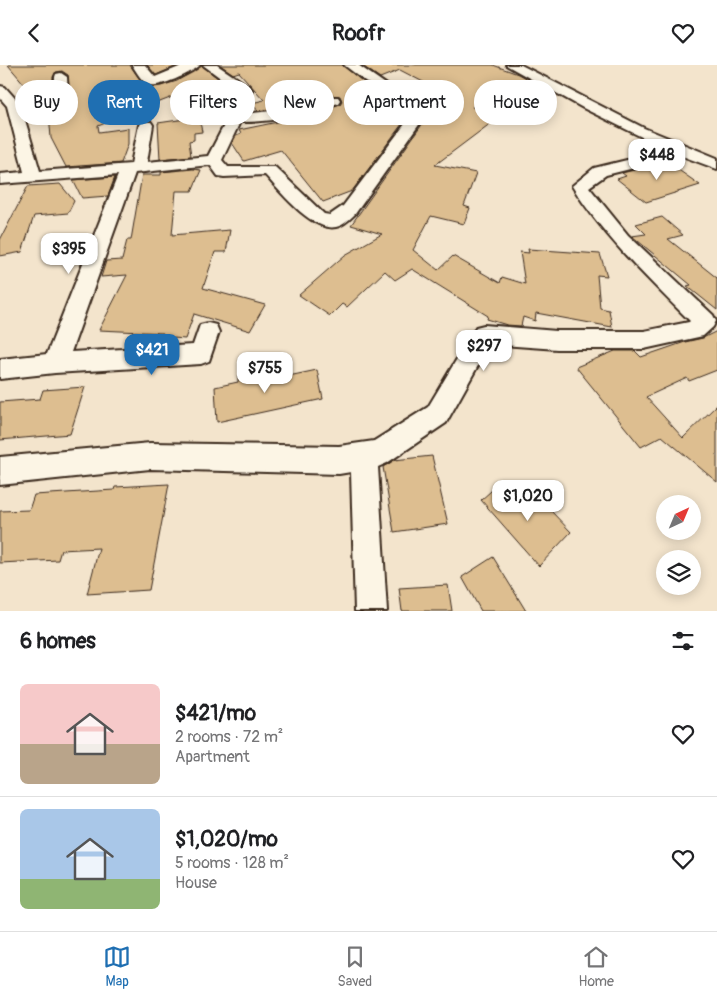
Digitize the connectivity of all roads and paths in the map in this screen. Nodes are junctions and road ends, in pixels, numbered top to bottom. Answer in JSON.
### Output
{"nodes":[{"id":1,"x":138,"y":65,"type":"edge"},
{"id":2,"x":194,"y":65,"type":"edge"},
{"id":3,"x":209,"y":65,"type":"edge"},
{"id":4,"x":350,"y":65,"type":"edge"},
{"id":5,"x":512,"y":65,"type":"edge"},
{"id":6,"x":60,"y":77,"type":"dead end"},
{"id":7,"x":60,"y":80,"type":"edge"},
{"id":8,"x":231,"y":80,"type":"edge"},
{"id":9,"x":0,"y":90,"type":"edge"},
{"id":10,"x":15,"y":108,"type":"edge"},
{"id":11,"x":20,"y":125,"type":"edge"},
{"id":12,"x":146,"y":125,"type":"dead end"},
{"id":13,"x":231,"y":125,"type":"edge"},
{"id":14,"x":682,"y":151,"type":"junction"},
{"id":15,"x":214,"y":160,"type":"junction"},
{"id":16,"x":717,"y":164,"type":"edge"},
{"id":17,"x":133,"y":169,"type":"junction"},
{"id":18,"x":34,"y":176,"type":"junction"},
{"id":19,"x":0,"y":179,"type":"edge"},
{"id":20,"x":208,"y":332,"type":"dead end"},
{"id":21,"x":55,"y":363,"type":"junction"},
{"id":22,"x":0,"y":369,"type":"edge"},
{"id":23,"x":364,"y":456,"type":"junction"},
{"id":24,"x":0,"y":471,"type":"edge"},
{"id":25,"x":371,"y":611,"type":"edge"}],
"edges":[{"from":1,"to":2,"type":"street"},
{"from":3,"to":8,"type":"street"},
{"from":4,"to":15,"type":"street"},
{"from":5,"to":14,"type":"street"},
{"from":6,"to":7,"type":"street"},
{"from":9,"to":10,"type":"street"},
{"from":11,"to":18,"type":"street"},
{"from":12,"to":17,"type":"street"},
{"from":13,"to":15,"type":"street"},
{"from":14,"to":16,"type":"street"},
{"from":14,"to":23,"type":"street"},
{"from":15,"to":17,"type":"street"},
{"from":17,"to":18,"type":"street"},
{"from":17,"to":21,"type":"street"},
{"from":18,"to":19,"type":"street"},
{"from":20,"to":21,"type":"street"},
{"from":21,"to":22,"type":"street"},
{"from":23,"to":24,"type":"street"},
{"from":23,"to":25,"type":"street"}]}
